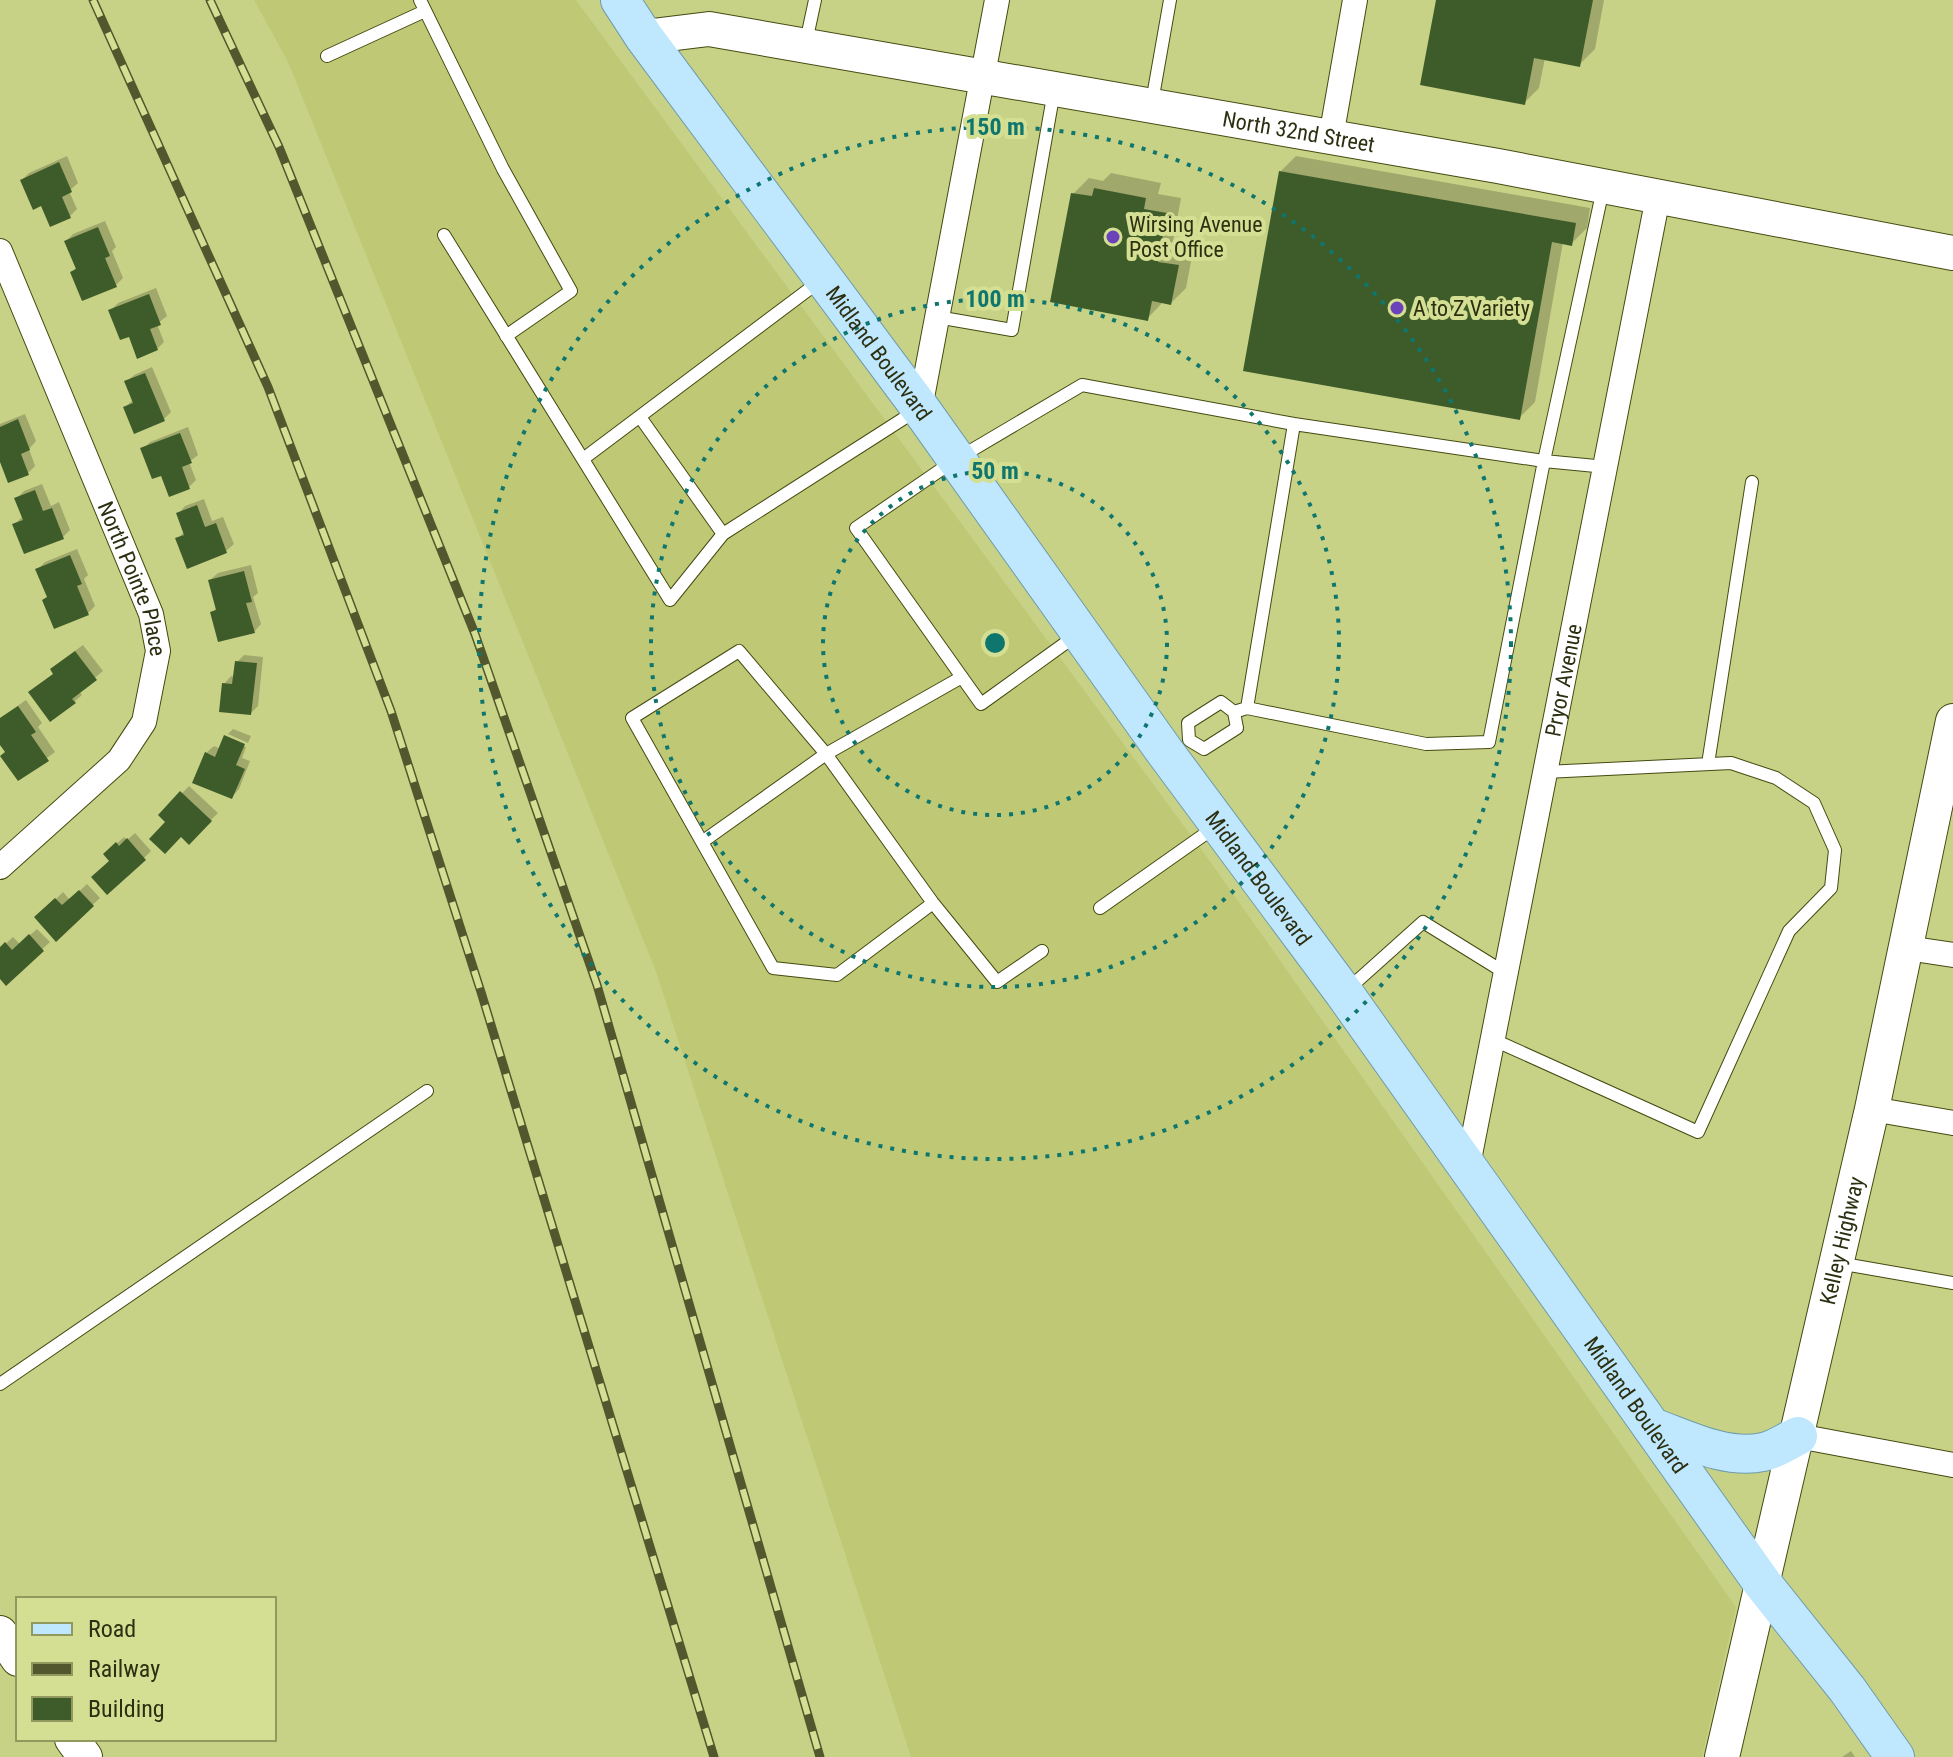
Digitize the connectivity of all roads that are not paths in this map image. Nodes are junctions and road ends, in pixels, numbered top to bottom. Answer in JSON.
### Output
{"nodes":[{"id":1,"x":620,"y":0,"type":"edge"},
{"id":2,"x":815,"y":0,"type":"edge"},
{"id":3,"x":997,"y":0,"type":"edge"},
{"id":4,"x":1170,"y":0,"type":"edge"},
{"id":5,"x":1355,"y":0,"type":"edge"},
{"id":6,"x":423,"y":5,"type":"edge"},
{"id":7,"x":644,"y":37,"type":"junction"},
{"id":8,"x":806,"y":45,"type":"junction"},
{"id":9,"x":327,"y":56,"type":"dead end"},
{"id":10,"x":983,"y":76,"type":"junction"},
{"id":11,"x":1055,"y":88,"type":"junction"},
{"id":12,"x":1151,"y":105,"type":"junction"},
{"id":13,"x":1331,"y":137,"type":"junction"},
{"id":14,"x":1604,"y":186,"type":"junction"},
{"id":15,"x":1658,"y":197,"type":"junction"},
{"id":16,"x":444,"y":235,"type":"dead end"},
{"id":17,"x":0,"y":251,"type":"edge"},
{"id":18,"x":1953,"y":253,"type":"edge"},
{"id":19,"x":823,"y":278,"type":"junction"},
{"id":20,"x":937,"y":317,"type":"junction"},
{"id":21,"x":506,"y":336,"type":"junction"},
{"id":22,"x":920,"y":408,"type":"junction"},
{"id":23,"x":640,"y":417,"type":"junction"},
{"id":24,"x":1294,"y":424,"type":"junction"},
{"id":25,"x":583,"y":459,"type":"junction"},
{"id":26,"x":955,"y":460,"type":"junction"},
{"id":27,"x":1544,"y":461,"type":"junction"},
{"id":28,"x":1606,"y":467,"type":"junction"},
{"id":29,"x":1752,"y":482,"type":"dead end"},
{"id":30,"x":723,"y":534,"type":"junction"},
{"id":31,"x":1080,"y":633,"type":"junction"},
{"id":32,"x":962,"y":677,"type":"junction"},
{"id":33,"x":1240,"y":710,"type":"junction"},
{"id":34,"x":1953,"y":721,"type":"edge"},
{"id":35,"x":1177,"y":746,"type":"junction"},
{"id":36,"x":826,"y":754,"type":"junction"},
{"id":37,"x":1708,"y":764,"type":"junction"},
{"id":38,"x":1545,"y":772,"type":"junction"},
{"id":39,"x":1946,"y":789,"type":"edge"},
{"id":40,"x":1220,"y":824,"type":"junction"},
{"id":41,"x":702,"y":842,"type":"junction"},
{"id":42,"x":4,"y":856,"type":"edge"},
{"id":43,"x":933,"y":903,"type":"junction"},
{"id":44,"x":1100,"y":908,"type":"dead end"},
{"id":45,"x":1907,"y":948,"type":"junction"},
{"id":46,"x":1042,"y":951,"type":"dead end"},
{"id":47,"x":1953,"y":955,"type":"edge"},
{"id":48,"x":1507,"y":974,"type":"junction"},
{"id":49,"x":1344,"y":993,"type":"junction"},
{"id":50,"x":1494,"y":1040,"type":"junction"},
{"id":51,"x":427,"y":1091,"type":"dead end"},
{"id":52,"x":1872,"y":1109,"type":"junction"},
{"id":53,"x":1953,"y":1123,"type":"edge"},
{"id":54,"x":1468,"y":1165,"type":"junction"},
{"id":55,"x":1837,"y":1263,"type":"junction"},
{"id":56,"x":1953,"y":1283,"type":"edge"},
{"id":57,"x":0,"y":1384,"type":"edge"},
{"id":58,"x":1652,"y":1427,"type":"junction"},
{"id":59,"x":1798,"y":1436,"type":"junction"},
{"id":60,"x":1953,"y":1465,"type":"edge"},
{"id":61,"x":1763,"y":1584,"type":"junction"},
{"id":62,"x":0,"y":1633,"type":"edge"},
{"id":63,"x":16,"y":1656,"type":"edge"},
{"id":64,"x":1722,"y":1757,"type":"edge"},
{"id":65,"x":1895,"y":1757,"type":"edge"}],
"edges":[{"from":1,"to":7,"type":"main road","name":"Midland Boulevard"},
{"from":2,"to":8,"type":"lane"},
{"from":3,"to":10,"type":"street"},
{"from":4,"to":12,"type":"lane"},
{"from":5,"to":13,"type":"street"},
{"from":6,"to":9,"type":"lane"},
{"from":6,"to":21,"type":"lane"},
{"from":7,"to":8,"type":"street","name":"North 32nd Street"},
{"from":7,"to":19,"type":"main road","name":"Midland Boulevard"},
{"from":8,"to":10,"type":"street","name":"North 32nd Street"},
{"from":10,"to":11,"type":"street","name":"North 32nd Street"},
{"from":10,"to":20,"type":"street"},
{"from":11,"to":12,"type":"street","name":"North 32nd Street"},
{"from":11,"to":20,"type":"lane"},
{"from":12,"to":13,"type":"street","name":"North 32nd Street"},
{"from":13,"to":14,"type":"street","name":"North 32nd Street"},
{"from":14,"to":15,"type":"street","name":"North 32nd Street"},
{"from":14,"to":27,"type":"lane"},
{"from":15,"to":18,"type":"street","name":"North 32nd Street"},
{"from":15,"to":28,"type":"street","name":"Pryor Avenue"},
{"from":16,"to":21,"type":"lane"},
{"from":17,"to":42,"type":"street","name":"North Pointe Place"},
{"from":19,"to":22,"type":"main road","name":"Midland Boulevard"},
{"from":19,"to":23,"type":"lane"},
{"from":20,"to":22,"type":"street"},
{"from":21,"to":25,"type":"lane"},
{"from":22,"to":26,"type":"main road","name":"Midland Boulevard"},
{"from":22,"to":30,"type":"lane"},
{"from":23,"to":25,"type":"lane"},
{"from":23,"to":30,"type":"lane"},
{"from":24,"to":26,"type":"lane"},
{"from":24,"to":27,"type":"lane"},
{"from":24,"to":33,"type":"lane"},
{"from":25,"to":30,"type":"lane"},
{"from":26,"to":31,"type":"main road","name":"Midland Boulevard"},
{"from":26,"to":32,"type":"lane"},
{"from":27,"to":28,"type":"lane"},
{"from":27,"to":33,"type":"lane"},
{"from":28,"to":38,"type":"street","name":"Pryor Avenue"},
{"from":29,"to":37,"type":"lane"},
{"from":31,"to":32,"type":"lane"},
{"from":31,"to":35,"type":"main road","name":"Midland Boulevard"},
{"from":32,"to":36,"type":"lane"},
{"from":33,"to":35,"type":"lane"},
{"from":33,"to":35,"type":"lane"},
{"from":34,"to":39,"type":"street","name":"Kelley Highway"},
{"from":35,"to":40,"type":"main road","name":"Midland Boulevard"},
{"from":36,"to":41,"type":"lane"},
{"from":36,"to":41,"type":"lane"},
{"from":36,"to":43,"type":"lane"},
{"from":37,"to":38,"type":"lane"},
{"from":37,"to":50,"type":"lane"},
{"from":38,"to":48,"type":"street","name":"Pryor Avenue"},
{"from":39,"to":45,"type":"street","name":"Kelley Highway"},
{"from":40,"to":44,"type":"lane"},
{"from":40,"to":49,"type":"main road","name":"Midland Boulevard"},
{"from":41,"to":43,"type":"lane"},
{"from":43,"to":46,"type":"lane"},
{"from":45,"to":47,"type":"street"},
{"from":45,"to":52,"type":"street","name":"Kelley Highway"},
{"from":48,"to":49,"type":"lane"},
{"from":48,"to":50,"type":"street","name":"Pryor Avenue"},
{"from":49,"to":54,"type":"main road","name":"Midland Boulevard"},
{"from":50,"to":54,"type":"street","name":"Pryor Avenue"},
{"from":51,"to":57,"type":"lane"},
{"from":52,"to":53,"type":"street"},
{"from":52,"to":55,"type":"street","name":"Kelley Highway"},
{"from":54,"to":58,"type":"main road","name":"Midland Boulevard"},
{"from":55,"to":56,"type":"lane"},
{"from":55,"to":59,"type":"street","name":"Kelley Highway"},
{"from":58,"to":59,"type":"main road"},
{"from":58,"to":61,"type":"main road","name":"Midland Boulevard"},
{"from":59,"to":60,"type":"street"},
{"from":59,"to":61,"type":"street","name":"Kelley Highway"},
{"from":61,"to":64,"type":"street","name":"Kelley Highway"},
{"from":61,"to":65,"type":"main road","name":"Midland Boulevard"},
{"from":62,"to":63,"type":"street"}]}
